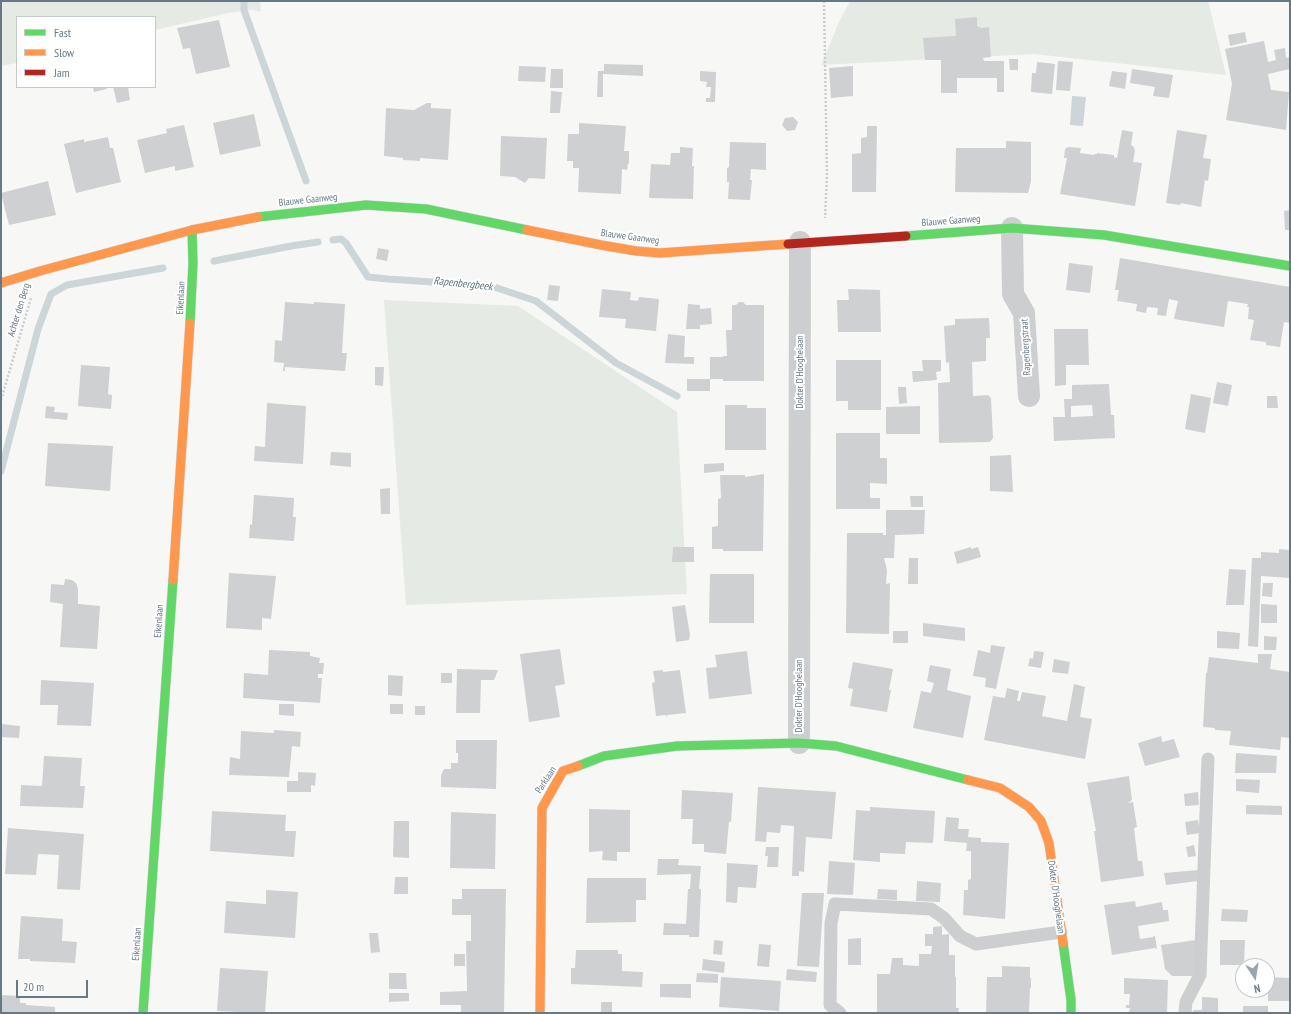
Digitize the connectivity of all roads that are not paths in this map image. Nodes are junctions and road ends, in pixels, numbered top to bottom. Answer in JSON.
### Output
{"nodes":[{"id":1,"x":1012,"y":228,"type":"junction"},
{"id":2,"x":192,"y":230,"type":"junction"},
{"id":3,"x":800,"y":242,"type":"junction"},
{"id":4,"x":1290,"y":266,"type":"edge"},
{"id":5,"x":1,"y":283,"type":"edge"},
{"id":6,"x":1029,"y":396,"type":"dead end"},
{"id":7,"x":799,"y":743,"type":"junction"},
{"id":8,"x":1208,"y":759,"type":"dead end"},
{"id":9,"x":1062,"y":932,"type":"junction"},
{"id":10,"x":143,"y":1013,"type":"edge"},
{"id":11,"x":540,"y":1013,"type":"edge"},
{"id":12,"x":840,"y":1013,"type":"edge"},
{"id":13,"x":1071,"y":1013,"type":"edge"},
{"id":14,"x":1185,"y":1013,"type":"edge"}],
"edges":[{"from":1,"to":3,"type":"street","name":"Blauwe Gaanweg"},
{"from":1,"to":4,"type":"street","name":"Blauwe Gaanweg"},
{"from":1,"to":6,"type":"street","name":"Rapenbergstraat"},
{"from":2,"to":3,"type":"street","name":"Blauwe Gaanweg"},
{"from":2,"to":5,"type":"street","name":"Blauwe Gaanweg"},
{"from":2,"to":10,"type":"street","name":"Eikenlaan"},
{"from":3,"to":7,"type":"street","name":"Dokter D'Hooghelaan"},
{"from":7,"to":9,"type":"street","name":"Dokter D'Hooghelaan"},
{"from":7,"to":11,"type":"street","name":"Parklaan"},
{"from":8,"to":14,"type":"lane"},
{"from":9,"to":12,"type":"lane"},
{"from":9,"to":13,"type":"street","name":"Dokter D'Hooghelaan"}]}
